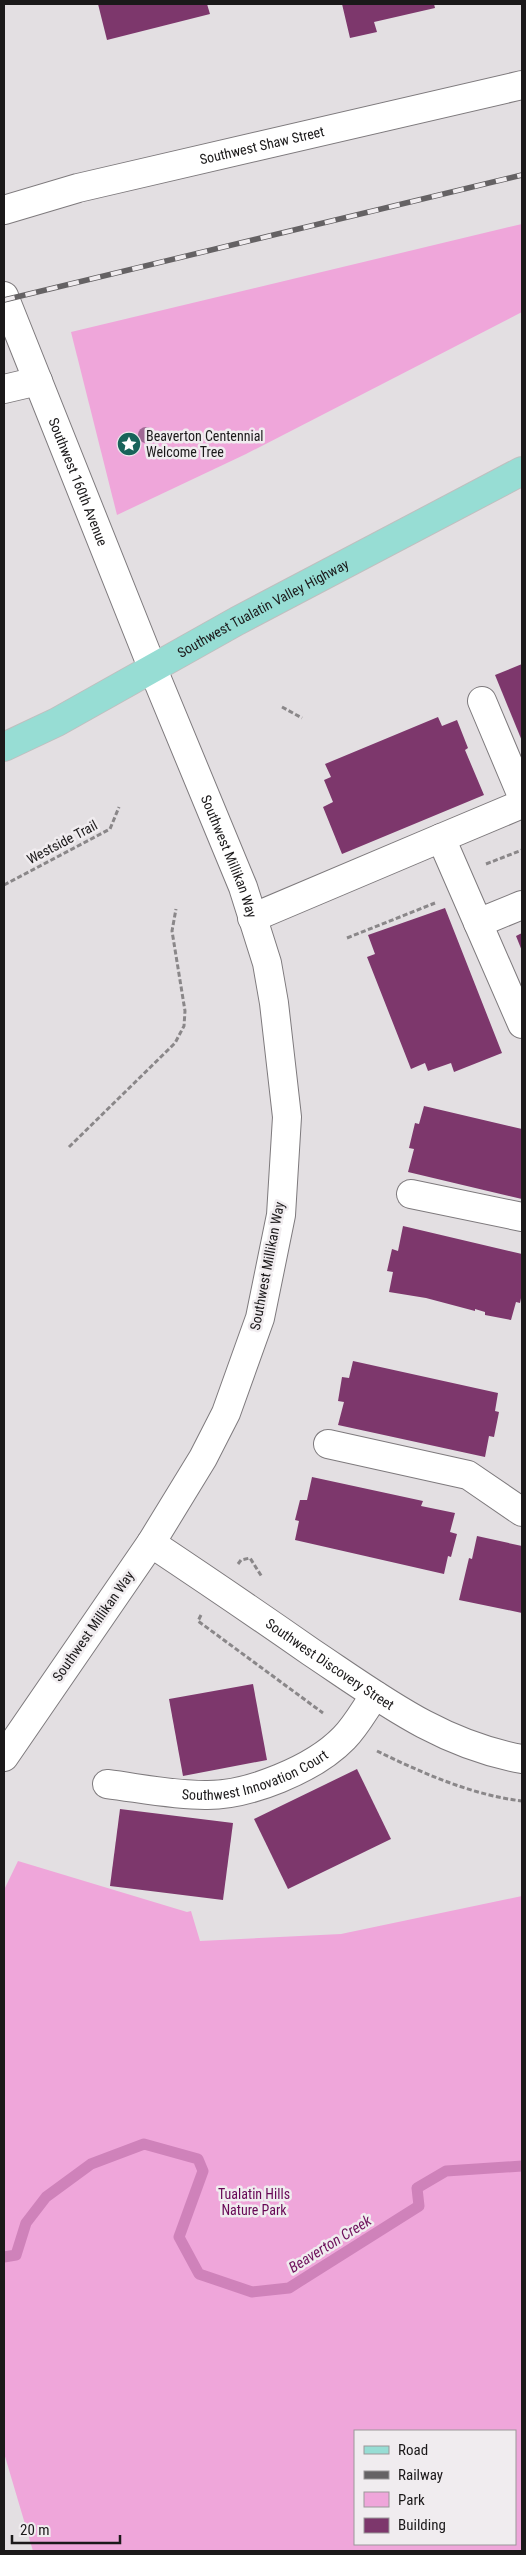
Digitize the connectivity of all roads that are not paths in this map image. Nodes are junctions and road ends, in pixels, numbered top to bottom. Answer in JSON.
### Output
{"nodes":[{"id":1,"x":522,"y":85,"type":"edge"},
{"id":2,"x":4,"y":210,"type":"edge"},
{"id":3,"x":4,"y":296,"type":"edge"},
{"id":4,"x":38,"y":381,"type":"junction"},
{"id":5,"x":4,"y":389,"type":"edge"},
{"id":6,"x":522,"y":472,"type":"edge"},
{"id":7,"x":152,"y":667,"type":"junction"},
{"id":8,"x":482,"y":701,"type":"dead end"},
{"id":9,"x":4,"y":747,"type":"edge"},
{"id":10,"x":522,"y":796,"type":"edge"},
{"id":11,"x":522,"y":804,"type":"edge"},
{"id":12,"x":441,"y":838,"type":"junction"},
{"id":13,"x":522,"y":905,"type":"edge"},
{"id":14,"x":252,"y":918,"type":"junction"},
{"id":15,"x":478,"y":923,"type":"junction"},
{"id":16,"x":522,"y":1024,"type":"edge"},
{"id":17,"x":411,"y":1194,"type":"dead end"},
{"id":18,"x":522,"y":1217,"type":"edge"},
{"id":19,"x":328,"y":1444,"type":"dead end"},
{"id":20,"x":522,"y":1512,"type":"edge"},
{"id":21,"x":151,"y":1543,"type":"junction"},
{"id":22,"x":375,"y":1695,"type":"junction"},
{"id":23,"x":4,"y":1757,"type":"edge"},
{"id":24,"x":522,"y":1759,"type":"edge"},
{"id":25,"x":106,"y":1784,"type":"dead end"}],
"edges":[{"from":1,"to":2,"type":"street","name":"Southwest Shaw Street"},
{"from":3,"to":4,"type":"street","name":"Southwest 160th Avenue"},
{"from":4,"to":5,"type":"street"},
{"from":4,"to":7,"type":"street","name":"Southwest 160th Avenue"},
{"from":6,"to":7,"type":"main road","name":"Southwest Tualatin Valley Highway"},
{"from":7,"to":9,"type":"main road","name":"Southwest Tualatin Valley Highway"},
{"from":7,"to":14,"type":"street","name":"Southwest Millikan Way"},
{"from":8,"to":10,"type":"street"},
{"from":11,"to":12,"type":"street"},
{"from":12,"to":14,"type":"street"},
{"from":12,"to":15,"type":"street"},
{"from":13,"to":15,"type":"street"},
{"from":14,"to":21,"type":"street","name":"Southwest Millikan Way"},
{"from":15,"to":16,"type":"street"},
{"from":17,"to":18,"type":"street"},
{"from":19,"to":20,"type":"street"},
{"from":21,"to":22,"type":"street","name":"Southwest Discovery Street"},
{"from":21,"to":23,"type":"street","name":"Southwest Millikan Way"},
{"from":22,"to":24,"type":"street","name":"Southwest Discovery Street"},
{"from":22,"to":25,"type":"street","name":"Southwest Innovation Court"}]}
